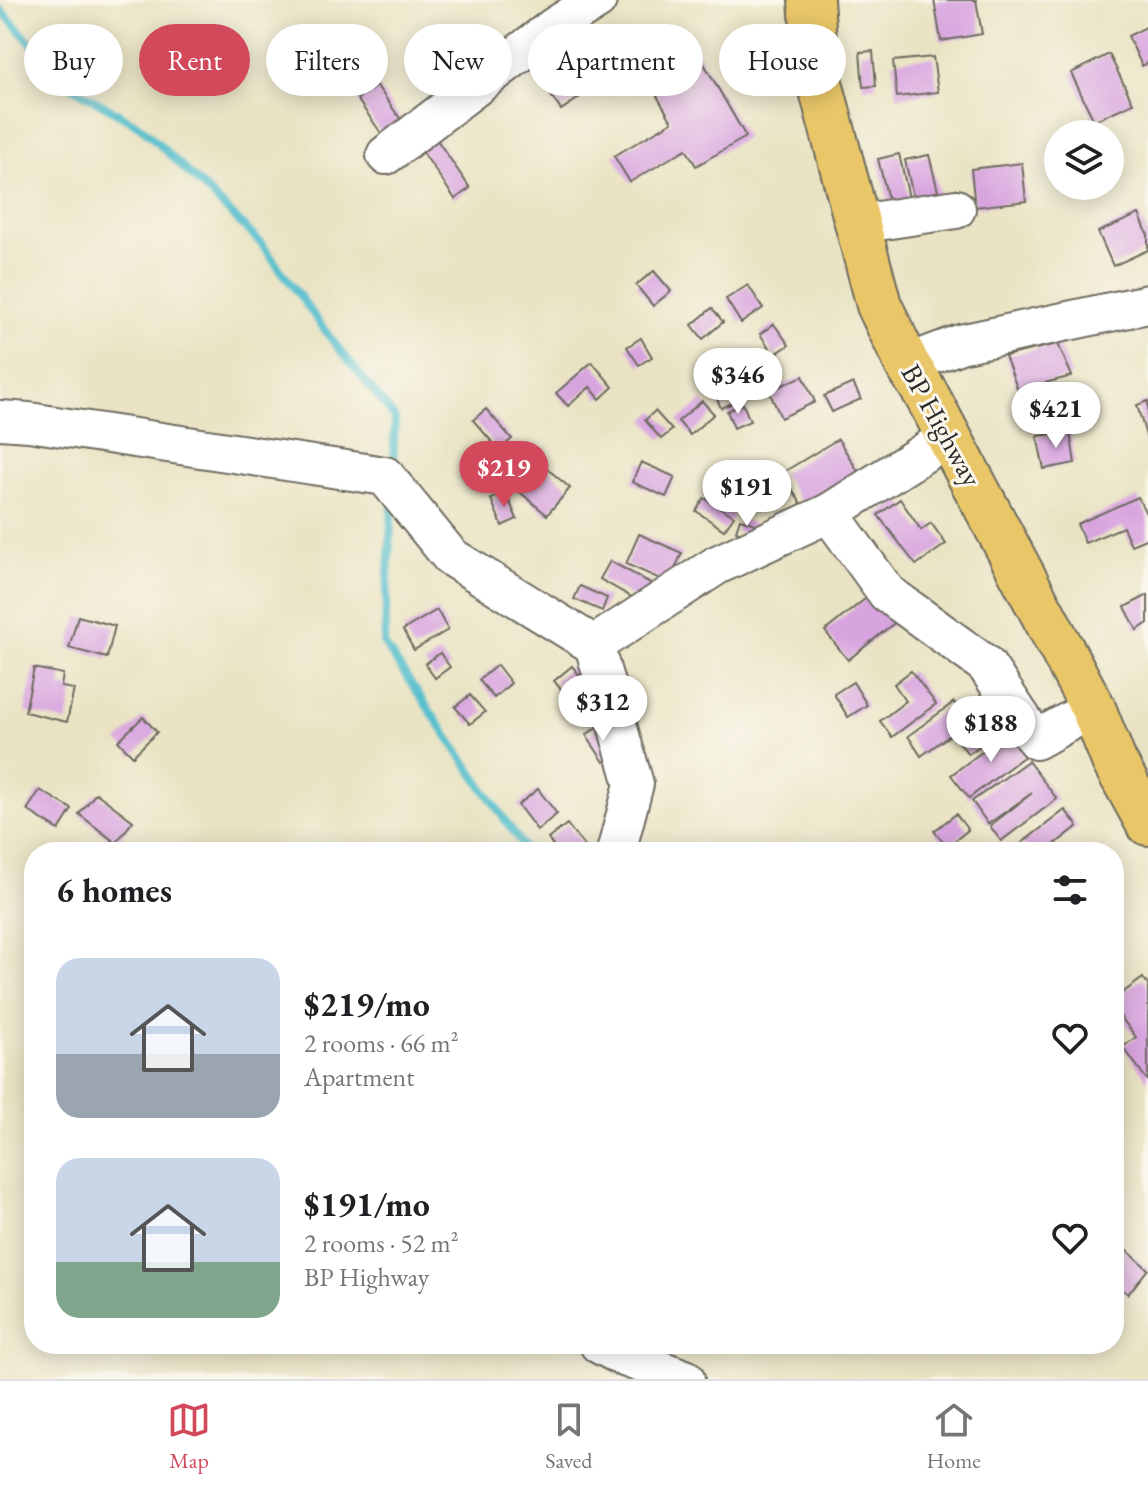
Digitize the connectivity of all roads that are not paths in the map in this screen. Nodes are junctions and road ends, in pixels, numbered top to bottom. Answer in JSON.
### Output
{"nodes":[{"id":1,"x":597,"y":0,"type":"edge"},
{"id":2,"x":811,"y":0,"type":"edge"},
{"id":3,"x":386,"y":155,"type":"dead end"},
{"id":4,"x":956,"y":209,"type":"dead end"},
{"id":5,"x":858,"y":224,"type":"junction"},
{"id":6,"x":1148,"y":304,"type":"edge"},
{"id":7,"x":907,"y":364,"type":"junction"},
{"id":8,"x":0,"y":420,"type":"edge"},
{"id":9,"x":949,"y":437,"type":"junction"},
{"id":10,"x":829,"y":513,"type":"junction"},
{"id":11,"x":594,"y":645,"type":"junction"},
{"id":12,"x":1093,"y":708,"type":"junction"},
{"id":13,"x":1148,"y":823,"type":"edge"},
{"id":14,"x":619,"y":842,"type":"edge"},
{"id":15,"x":618,"y":1354,"type":"edge"},
{"id":16,"x":685,"y":1379,"type":"edge"}],
"edges":[{"from":1,"to":3,"type":"street"},
{"from":2,"to":5,"type":"highway","name":"BP Highway"},
{"from":4,"to":5,"type":"street"},
{"from":5,"to":7,"type":"highway","name":"BP Highway"},
{"from":6,"to":7,"type":"street"},
{"from":7,"to":9,"type":"highway","name":"BP Highway"},
{"from":8,"to":11,"type":"street"},
{"from":9,"to":10,"type":"street"},
{"from":9,"to":12,"type":"highway","name":"BP Highway"},
{"from":10,"to":11,"type":"street"},
{"from":10,"to":12,"type":"street"},
{"from":11,"to":14,"type":"street"},
{"from":12,"to":13,"type":"highway","name":"BP Highway"},
{"from":15,"to":16,"type":"street"}]}
